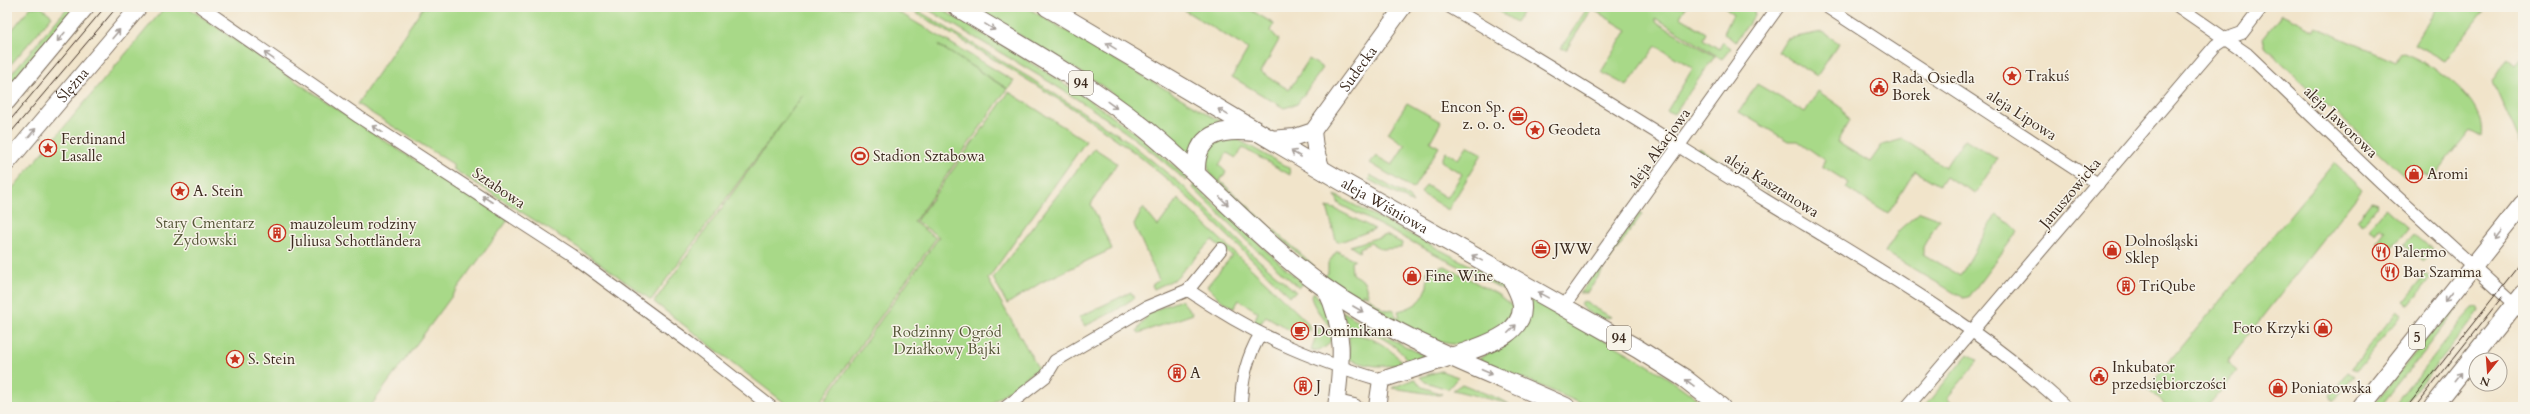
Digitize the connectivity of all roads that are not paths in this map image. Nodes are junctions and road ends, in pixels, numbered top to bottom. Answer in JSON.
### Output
{"nodes":[{"id":1,"x":86,"y":7,"type":"edge"},
{"id":2,"x":139,"y":7,"type":"edge"},
{"id":3,"x":201,"y":7,"type":"edge"},
{"id":4,"x":957,"y":7,"type":"edge"},
{"id":5,"x":1047,"y":7,"type":"edge"},
{"id":6,"x":1403,"y":7,"type":"edge"},
{"id":7,"x":1450,"y":7,"type":"edge"},
{"id":8,"x":1778,"y":7,"type":"edge"},
{"id":9,"x":1827,"y":7,"type":"edge"},
{"id":10,"x":2179,"y":7,"type":"edge"},
{"id":11,"x":2262,"y":7,"type":"edge"},
{"id":12,"x":2225,"y":39,"type":"junction"},
{"id":13,"x":7,"y":102,"type":"edge"},
{"id":14,"x":1313,"y":131,"type":"junction"},
{"id":15,"x":1263,"y":135,"type":"junction"},
{"id":16,"x":1678,"y":147,"type":"junction"},
{"id":17,"x":7,"y":163,"type":"edge"},
{"id":18,"x":1322,"y":170,"type":"junction"},
{"id":19,"x":1196,"y":174,"type":"junction"},
{"id":20,"x":2098,"y":184,"type":"junction"},
{"id":21,"x":2523,"y":204,"type":"edge"},
{"id":22,"x":1221,"y":249,"type":"dead end"},
{"id":23,"x":2474,"y":267,"type":"junction"},
{"id":24,"x":1511,"y":277,"type":"junction"},
{"id":25,"x":1325,"y":288,"type":"junction"},
{"id":26,"x":1188,"y":290,"type":"junction"},
{"id":27,"x":2520,"y":303,"type":"edge"},
{"id":28,"x":1564,"y":306,"type":"junction"},
{"id":29,"x":1972,"y":333,"type":"junction"},
{"id":30,"x":1260,"y":335,"type":"junction"},
{"id":31,"x":1452,"y":357,"type":"junction"},
{"id":32,"x":1341,"y":368,"type":"junction"},
{"id":33,"x":1381,"y":380,"type":"junction"},
{"id":34,"x":1336,"y":405,"type":"edge"},
{"id":35,"x":772,"y":407,"type":"edge"},
{"id":36,"x":1006,"y":407,"type":"edge"},
{"id":37,"x":1241,"y":407,"type":"edge"},
{"id":38,"x":1354,"y":407,"type":"edge"},
{"id":39,"x":1377,"y":407,"type":"edge"},
{"id":40,"x":1566,"y":407,"type":"edge"},
{"id":41,"x":1721,"y":407,"type":"edge"},
{"id":42,"x":1907,"y":407,"type":"edge"},
{"id":43,"x":2066,"y":407,"type":"edge"},
{"id":44,"x":2361,"y":407,"type":"edge"},
{"id":45,"x":2433,"y":407,"type":"edge"}],
"edges":[{"from":1,"to":13,"type":"street","one_way":true},
{"from":17,"to":2,"type":"street","name":"Ślężna","one_way":true},
{"from":35,"to":3,"type":"street","name":"Sztabowa","one_way":true},
{"from":4,"to":19,"type":"main road","number":"94","one_way":true},
{"from":15,"to":5,"type":"main road","name":"aleja Wiśniowa","number":"94","one_way":true},
{"from":6,"to":14,"type":"street","name":"Sudecka"},
{"from":7,"to":16,"type":"street","name":"aleja Kasztanowa"},
{"from":8,"to":16,"type":"street","name":"aleja Akacjowa"},
{"from":9,"to":20,"type":"street","name":"aleja Lipowa"},
{"from":10,"to":12,"type":"street","name":"aleja Jaworowa"},
{"from":11,"to":12,"type":"street","name":"Januszowicka"},
{"from":12,"to":20,"type":"street","name":"Januszowicka"},
{"from":12,"to":23,"type":"street","name":"aleja Jaworowa"},
{"from":14,"to":15,"type":"street"},
{"from":14,"to":18,"type":"street"},
{"from":18,"to":15,"type":"main road","name":"aleja Wiśniowa","number":"94","one_way":true},
{"from":15,"to":19,"type":"main road"},
{"from":16,"to":28,"type":"street","name":"aleja Akacjowa"},
{"from":16,"to":29,"type":"street","name":"aleja Kasztanowa"},
{"from":24,"to":18,"type":"main road","name":"aleja Wiśniowa","number":"94","one_way":true},
{"from":19,"to":25,"type":"main road","number":"94","one_way":true},
{"from":20,"to":29,"type":"street","name":"Januszowicka"},
{"from":21,"to":23,"type":"main road","number":"5","one_way":true},
{"from":22,"to":26,"type":"street"},
{"from":23,"to":27,"type":"street","name":"aleja Jaworowa"},
{"from":23,"to":44,"type":"main road","number":"5","one_way":true},
{"from":28,"to":24,"type":"main road","name":"aleja Wiśniowa","number":"94","one_way":true},
{"from":31,"to":24,"type":"main road","one_way":true},
{"from":25,"to":31,"type":"main road","number":"94","one_way":true},
{"from":25,"to":32,"type":"street"},
{"from":26,"to":30,"type":"street"},
{"from":26,"to":36,"type":"street"},
{"from":45,"to":27,"type":"main road","one_way":true},
{"from":41,"to":28,"type":"main road","name":"aleja Wiśniowa","number":"94","one_way":true},
{"from":29,"to":42,"type":"street","name":"Januszowicka"},
{"from":29,"to":43,"type":"street","name":"aleja Kasztanowa"},
{"from":30,"to":32,"type":"street"},
{"from":30,"to":37,"type":"street"},
{"from":31,"to":33,"type":"street"},
{"from":31,"to":40,"type":"main road","number":"94","one_way":true},
{"from":32,"to":33,"type":"street"},
{"from":32,"to":34,"type":"street"},
{"from":33,"to":39,"type":"street"},
{"from":34,"to":38,"type":"street"}]}
